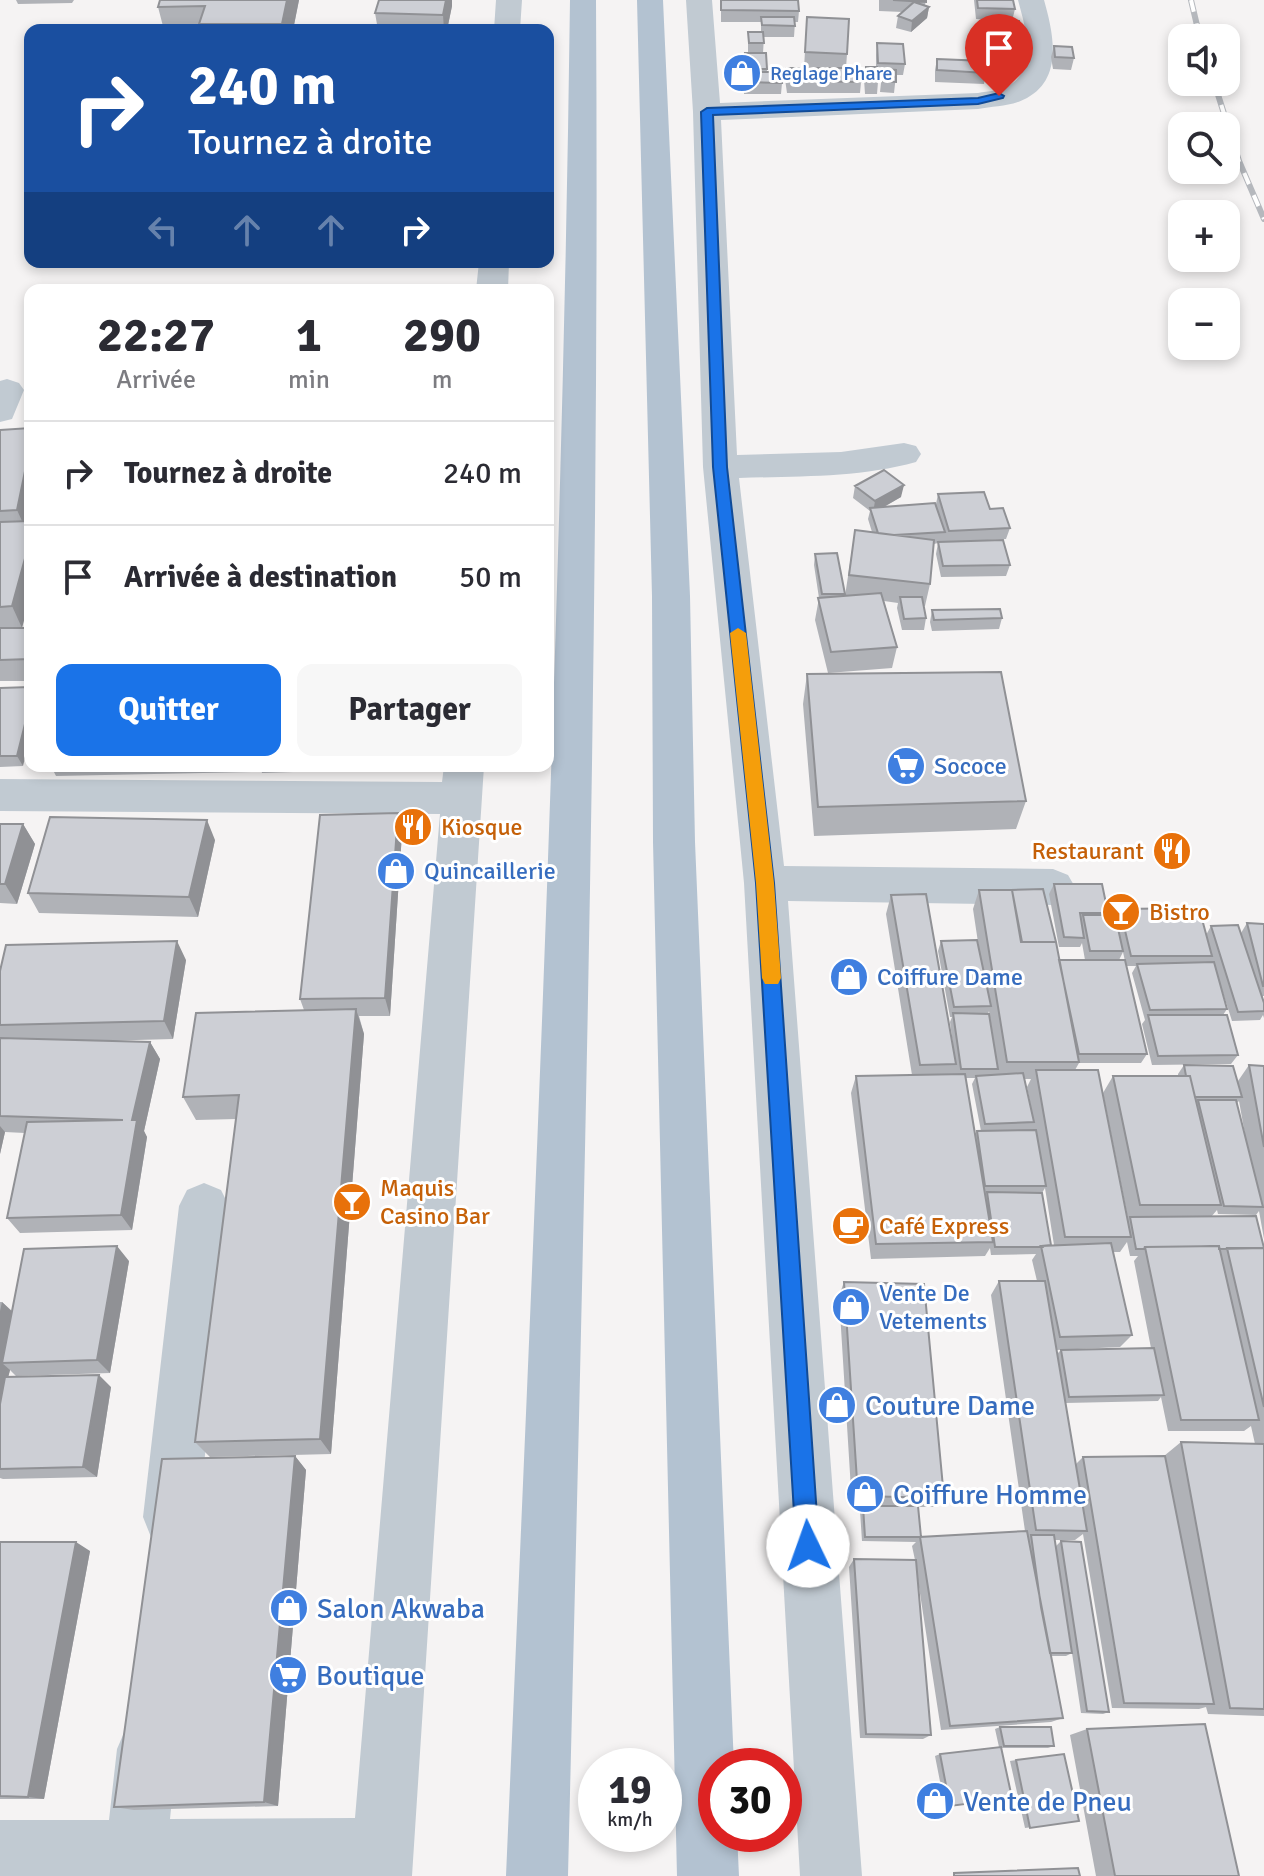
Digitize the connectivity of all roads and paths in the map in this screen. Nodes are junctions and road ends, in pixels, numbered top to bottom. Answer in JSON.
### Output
{"nodes":[{"id":1,"x":509,"y":0,"type":"edge"},
{"id":2,"x":583,"y":0,"type":"edge"},
{"id":3,"x":650,"y":0,"type":"edge"},
{"id":4,"x":699,"y":0,"type":"edge"},
{"id":5,"x":1031,"y":0,"type":"edge"},
{"id":6,"x":507,"y":24,"type":"edge"},
{"id":7,"x":707,"y":112,"type":"junction"},
{"id":8,"x":904,"y":454,"type":"dead end"},
{"id":9,"x":720,"y":467,"type":"junction"},
{"id":10,"x":463,"y":782,"type":"edge"},
{"id":11,"x":0,"y":795,"type":"edge"},
{"id":12,"x":765,"y":883,"type":"junction"},
{"id":13,"x":1053,"y":887,"type":"edge"},
{"id":14,"x":204,"y":1206,"type":"dead end"},
{"id":15,"x":166,"y":1567,"type":"edge"},
{"id":16,"x":153,"y":1693,"type":"edge"},
{"id":17,"x":136,"y":1850,"type":"junction"},
{"id":18,"x":0,"y":1851,"type":"edge"},
{"id":19,"x":382,"y":1862,"type":"edge"},
{"id":20,"x":537,"y":1876,"type":"edge"},
{"id":21,"x":708,"y":1876,"type":"edge"},
{"id":22,"x":831,"y":1876,"type":"edge"}],
"edges":[{"from":1,"to":6,"type":"street"},
{"from":2,"to":20,"type":"main road"},
{"from":3,"to":21,"type":"main road"},
{"from":4,"to":7,"type":"street"},
{"from":5,"to":7,"type":"street"},
{"from":7,"to":9,"type":"street"},
{"from":8,"to":9,"type":"street"},
{"from":9,"to":12,"type":"street"},
{"from":10,"to":11,"type":"street"},
{"from":10,"to":19,"type":"street"},
{"from":12,"to":13,"type":"street"},
{"from":12,"to":22,"type":"street"},
{"from":14,"to":15,"type":"street"},
{"from":16,"to":17,"type":"street"},
{"from":17,"to":18,"type":"street"},
{"from":17,"to":19,"type":"street"}]}
